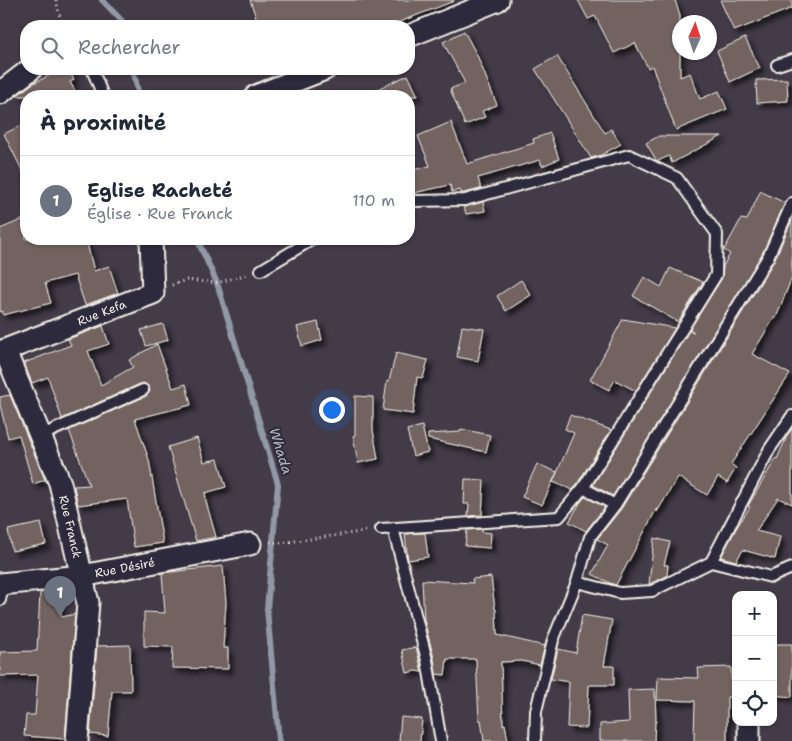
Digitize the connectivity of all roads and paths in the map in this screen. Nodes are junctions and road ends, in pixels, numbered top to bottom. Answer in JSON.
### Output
{"nodes":[{"id":1,"x":56,"y":0,"type":"edge"},
{"id":2,"x":491,"y":1,"type":"edge"},
{"id":3,"x":61,"y":20,"type":"edge"},
{"id":4,"x":415,"y":33,"type":"edge"},
{"id":5,"x":792,"y":60,"type":"edge"},
{"id":6,"x":777,"y":65,"type":"dead end"},
{"id":7,"x":23,"y":75,"type":"edge"},
{"id":8,"x":94,"y":75,"type":"edge"},
{"id":9,"x":310,"y":75,"type":"edge"},
{"id":10,"x":101,"y":90,"type":"edge"},
{"id":11,"x":271,"y":90,"type":"edge"},
{"id":12,"x":0,"y":93,"type":"edge"},
{"id":13,"x":415,"y":201,"type":"edge"},
{"id":14,"x":792,"y":203,"type":"edge"},
{"id":15,"x":151,"y":245,"type":"edge"},
{"id":16,"x":303,"y":245,"type":"edge"},
{"id":17,"x":261,"y":270,"type":"joint"},
{"id":18,"x":153,"y":293,"type":"junction"},
{"id":19,"x":2,"y":352,"type":"edge"},
{"id":20,"x":143,"y":390,"type":"dead end"},
{"id":21,"x":792,"y":416,"type":"edge"},
{"id":22,"x":40,"y":436,"type":"junction"},
{"id":23,"x":582,"y":488,"type":"junction"},
{"id":24,"x":615,"y":504,"type":"junction"},
{"id":25,"x":392,"y":528,"type":"junction"},
{"id":26,"x":381,"y":529,"type":"joint"},
{"id":27,"x":258,"y":543,"type":"joint"},
{"id":28,"x":711,"y":562,"type":"junction"},
{"id":29,"x":792,"y":568,"type":"edge"},
{"id":30,"x":82,"y":576,"type":"junction"},
{"id":31,"x":577,"y":582,"type":"junction"},
{"id":32,"x":1,"y":589,"type":"edge"},
{"id":33,"x":749,"y":726,"type":"edge"},
{"id":34,"x":77,"y":741,"type":"edge"},
{"id":35,"x":441,"y":741,"type":"edge"},
{"id":36,"x":535,"y":741,"type":"edge"},
{"id":37,"x":749,"y":741,"type":"edge"}],
"edges":[{"from":1,"to":3,"type":"path"},
{"from":2,"to":4,"type":"street"},
{"from":5,"to":6,"type":"lane"},
{"from":7,"to":12,"type":"street"},
{"from":8,"to":10,"type":"lane"},
{"from":9,"to":11,"type":"street"},
{"from":13,"to":23,"type":"lane"},
{"from":14,"to":24,"type":"lane"},
{"from":15,"to":18,"type":"street"},
{"from":16,"to":17,"type":"lane"},
{"from":17,"to":18,"type":"path"},
{"from":18,"to":19,"type":"street","name":"Rue Kefa"},
{"from":19,"to":22,"type":"street","name":"Rue Franck"},
{"from":20,"to":22,"type":"lane"},
{"from":21,"to":28,"type":"lane"},
{"from":22,"to":30,"type":"street","name":"Rue Franck"},
{"from":23,"to":24,"type":"lane"},
{"from":23,"to":25,"type":"lane"},
{"from":24,"to":31,"type":"lane"},
{"from":25,"to":26,"type":"lane"},
{"from":25,"to":35,"type":"lane"},
{"from":26,"to":27,"type":"path"},
{"from":27,"to":30,"type":"street","name":"Rue Désiré"},
{"from":28,"to":29,"type":"lane"},
{"from":28,"to":31,"type":"lane"},
{"from":30,"to":32,"type":"street","name":"Rue Désiré"},
{"from":30,"to":34,"type":"street","name":"Rue Franck"},
{"from":31,"to":36,"type":"lane"},
{"from":33,"to":37,"type":"street"}]}
